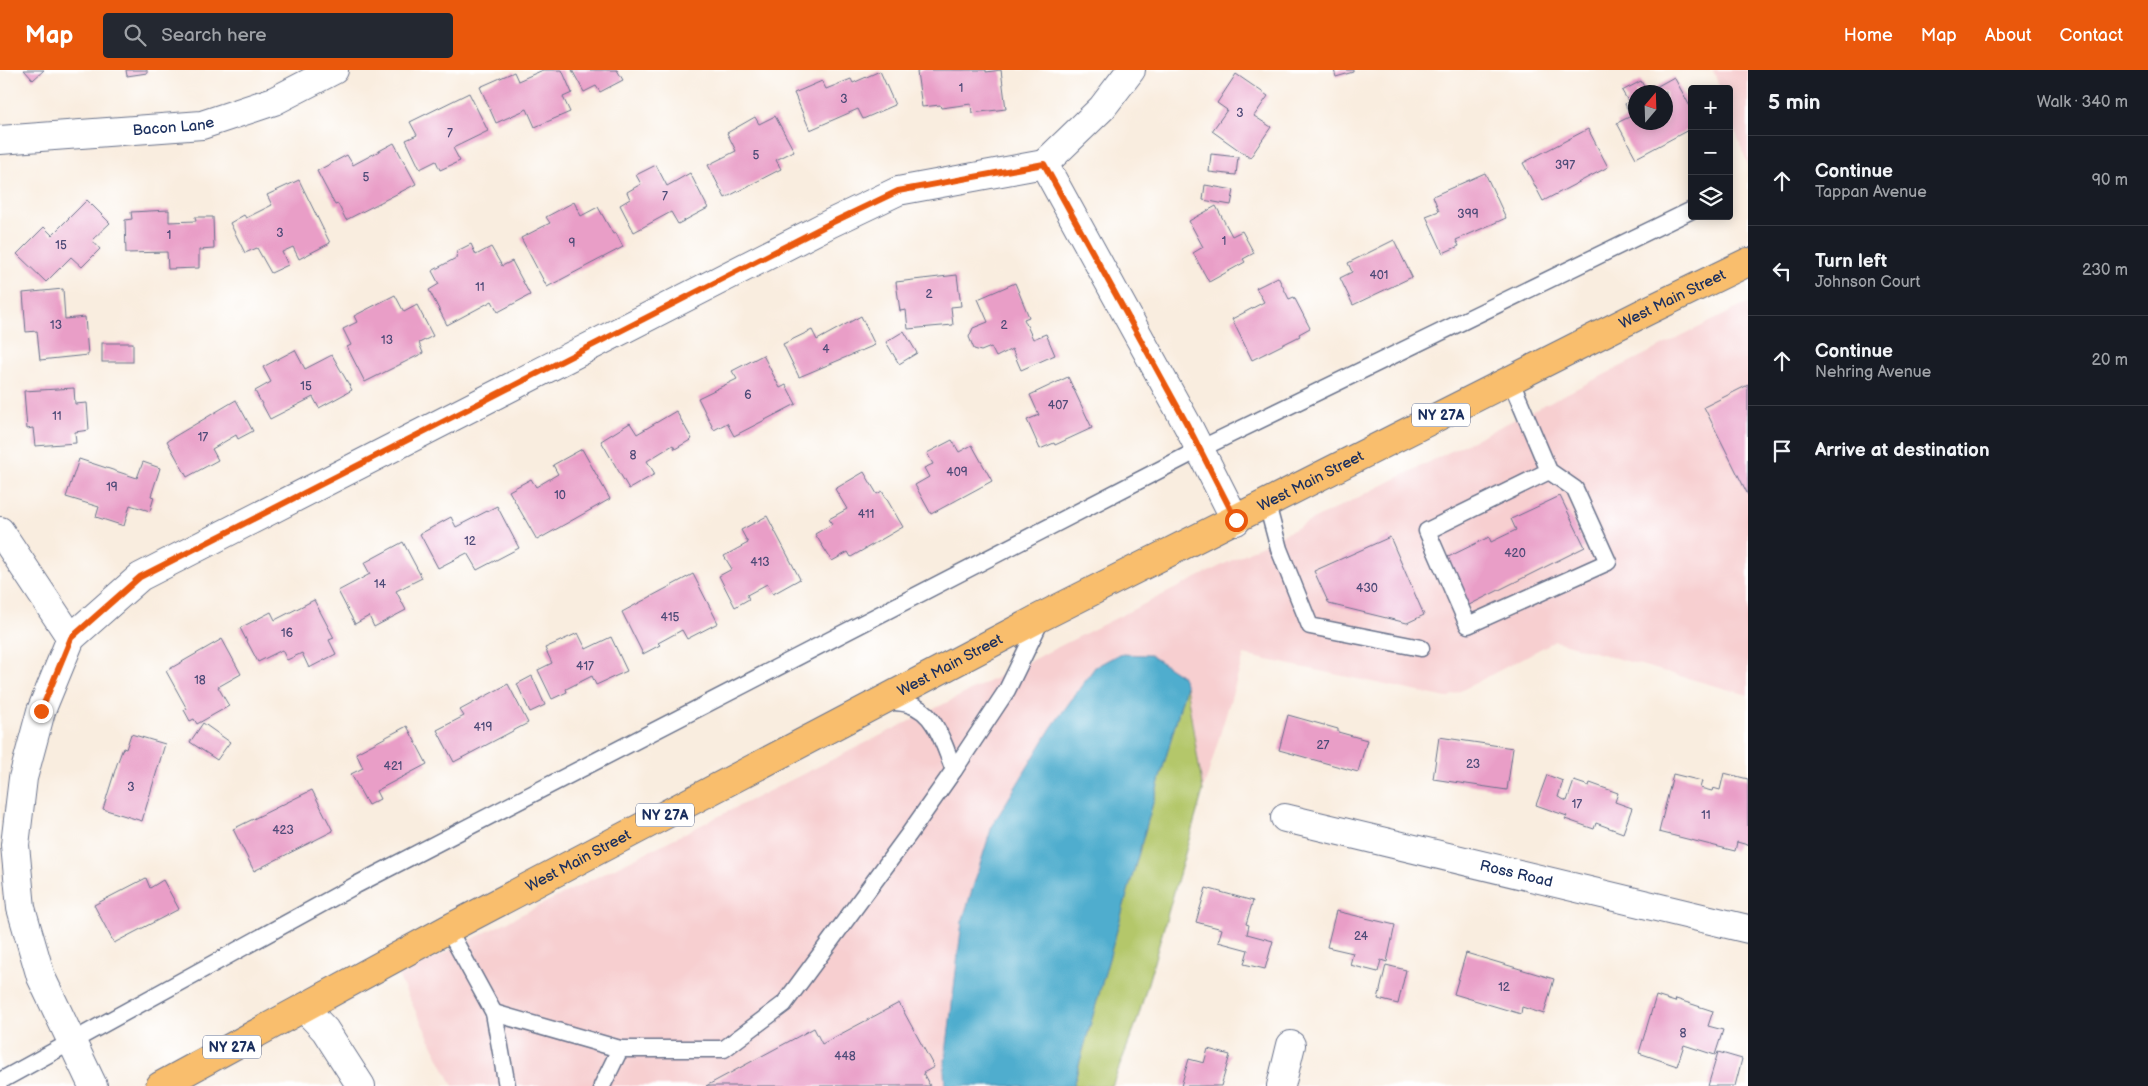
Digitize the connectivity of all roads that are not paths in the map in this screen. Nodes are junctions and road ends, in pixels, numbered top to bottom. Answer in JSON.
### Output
{"nodes":[{"id":1,"x":334,"y":70,"type":"edge"},
{"id":2,"x":1131,"y":70,"type":"edge"},
{"id":3,"x":0,"y":140,"type":"edge"},
{"id":4,"x":1044,"y":164,"type":"junction"},
{"id":5,"x":1688,"y":212,"type":"edge"},
{"id":6,"x":1748,"y":262,"type":"edge"},
{"id":7,"x":1510,"y":380,"type":"junction"},
{"id":8,"x":1200,"y":449,"type":"junction"},
{"id":9,"x":1549,"y":471,"type":"junction"},
{"id":10,"x":1268,"y":504,"type":"junction"},
{"id":11,"x":1236,"y":520,"type":"junction"},
{"id":12,"x":0,"y":531,"type":"edge"},
{"id":13,"x":1043,"y":616,"type":"junction"},
{"id":14,"x":71,"y":638,"type":"junction"},
{"id":15,"x":1421,"y":648,"type":"dead end"},
{"id":16,"x":882,"y":701,"type":"junction"},
{"id":17,"x":954,"y":770,"type":"junction"},
{"id":18,"x":1285,"y":818,"type":"dead end"},
{"id":19,"x":448,"y":929,"type":"junction"},
{"id":20,"x":1748,"y":929,"type":"edge"},
{"id":21,"x":304,"y":1008,"type":"junction"},
{"id":22,"x":494,"y":1013,"type":"junction"},
{"id":23,"x":72,"y":1040,"type":"junction"},
{"id":24,"x":1291,"y":1045,"type":"dead end"},
{"id":25,"x":620,"y":1049,"type":"junction"},
{"id":26,"x":0,"y":1081,"type":"edge"},
{"id":27,"x":93,"y":1086,"type":"edge"},
{"id":28,"x":160,"y":1086,"type":"edge"},
{"id":29,"x":361,"y":1086,"type":"edge"},
{"id":30,"x":507,"y":1086,"type":"edge"},
{"id":31,"x":602,"y":1086,"type":"edge"},
{"id":32,"x":1281,"y":1086,"type":"edge"}],
"edges":[{"from":1,"to":3,"type":"street","name":"Bacon Lane"},
{"from":2,"to":4,"type":"street"},
{"from":4,"to":8,"type":"street"},
{"from":4,"to":14,"type":"street"},
{"from":5,"to":8,"type":"lane"},
{"from":6,"to":7,"type":"main road","name":"West Main Street","number":"NY 27A"},
{"from":7,"to":9,"type":"lane"},
{"from":7,"to":10,"type":"main road","name":"West Main Street","number":"NY 27A"},
{"from":8,"to":11,"type":"street"},
{"from":8,"to":23,"type":"lane"},
{"from":9,"to":9,"type":"lane"},
{"from":10,"to":11,"type":"main road","name":"West Main Street","number":"NY 27A"},
{"from":10,"to":15,"type":"lane"},
{"from":11,"to":13,"type":"main road","name":"West Main Street","number":"NY 27A"},
{"from":12,"to":14,"type":"street"},
{"from":13,"to":16,"type":"main road","name":"West Main Street","number":"NY 27A"},
{"from":13,"to":17,"type":"lane"},
{"from":14,"to":23,"type":"street"},
{"from":16,"to":17,"type":"lane"},
{"from":16,"to":19,"type":"main road","name":"West Main Street","number":"NY 27A"},
{"from":17,"to":25,"type":"lane"},
{"from":18,"to":20,"type":"street","name":"Ross Road"},
{"from":19,"to":21,"type":"main road","name":"West Main Street","number":"NY 27A"},
{"from":19,"to":22,"type":"lane"},
{"from":21,"to":28,"type":"main road","name":"West Main Street","number":"NY 27A"},
{"from":21,"to":29,"type":"street"},
{"from":22,"to":25,"type":"lane"},
{"from":22,"to":30,"type":"lane"},
{"from":23,"to":26,"type":"lane"},
{"from":23,"to":27,"type":"street"},
{"from":24,"to":32,"type":"street"},
{"from":25,"to":31,"type":"lane"}]}
